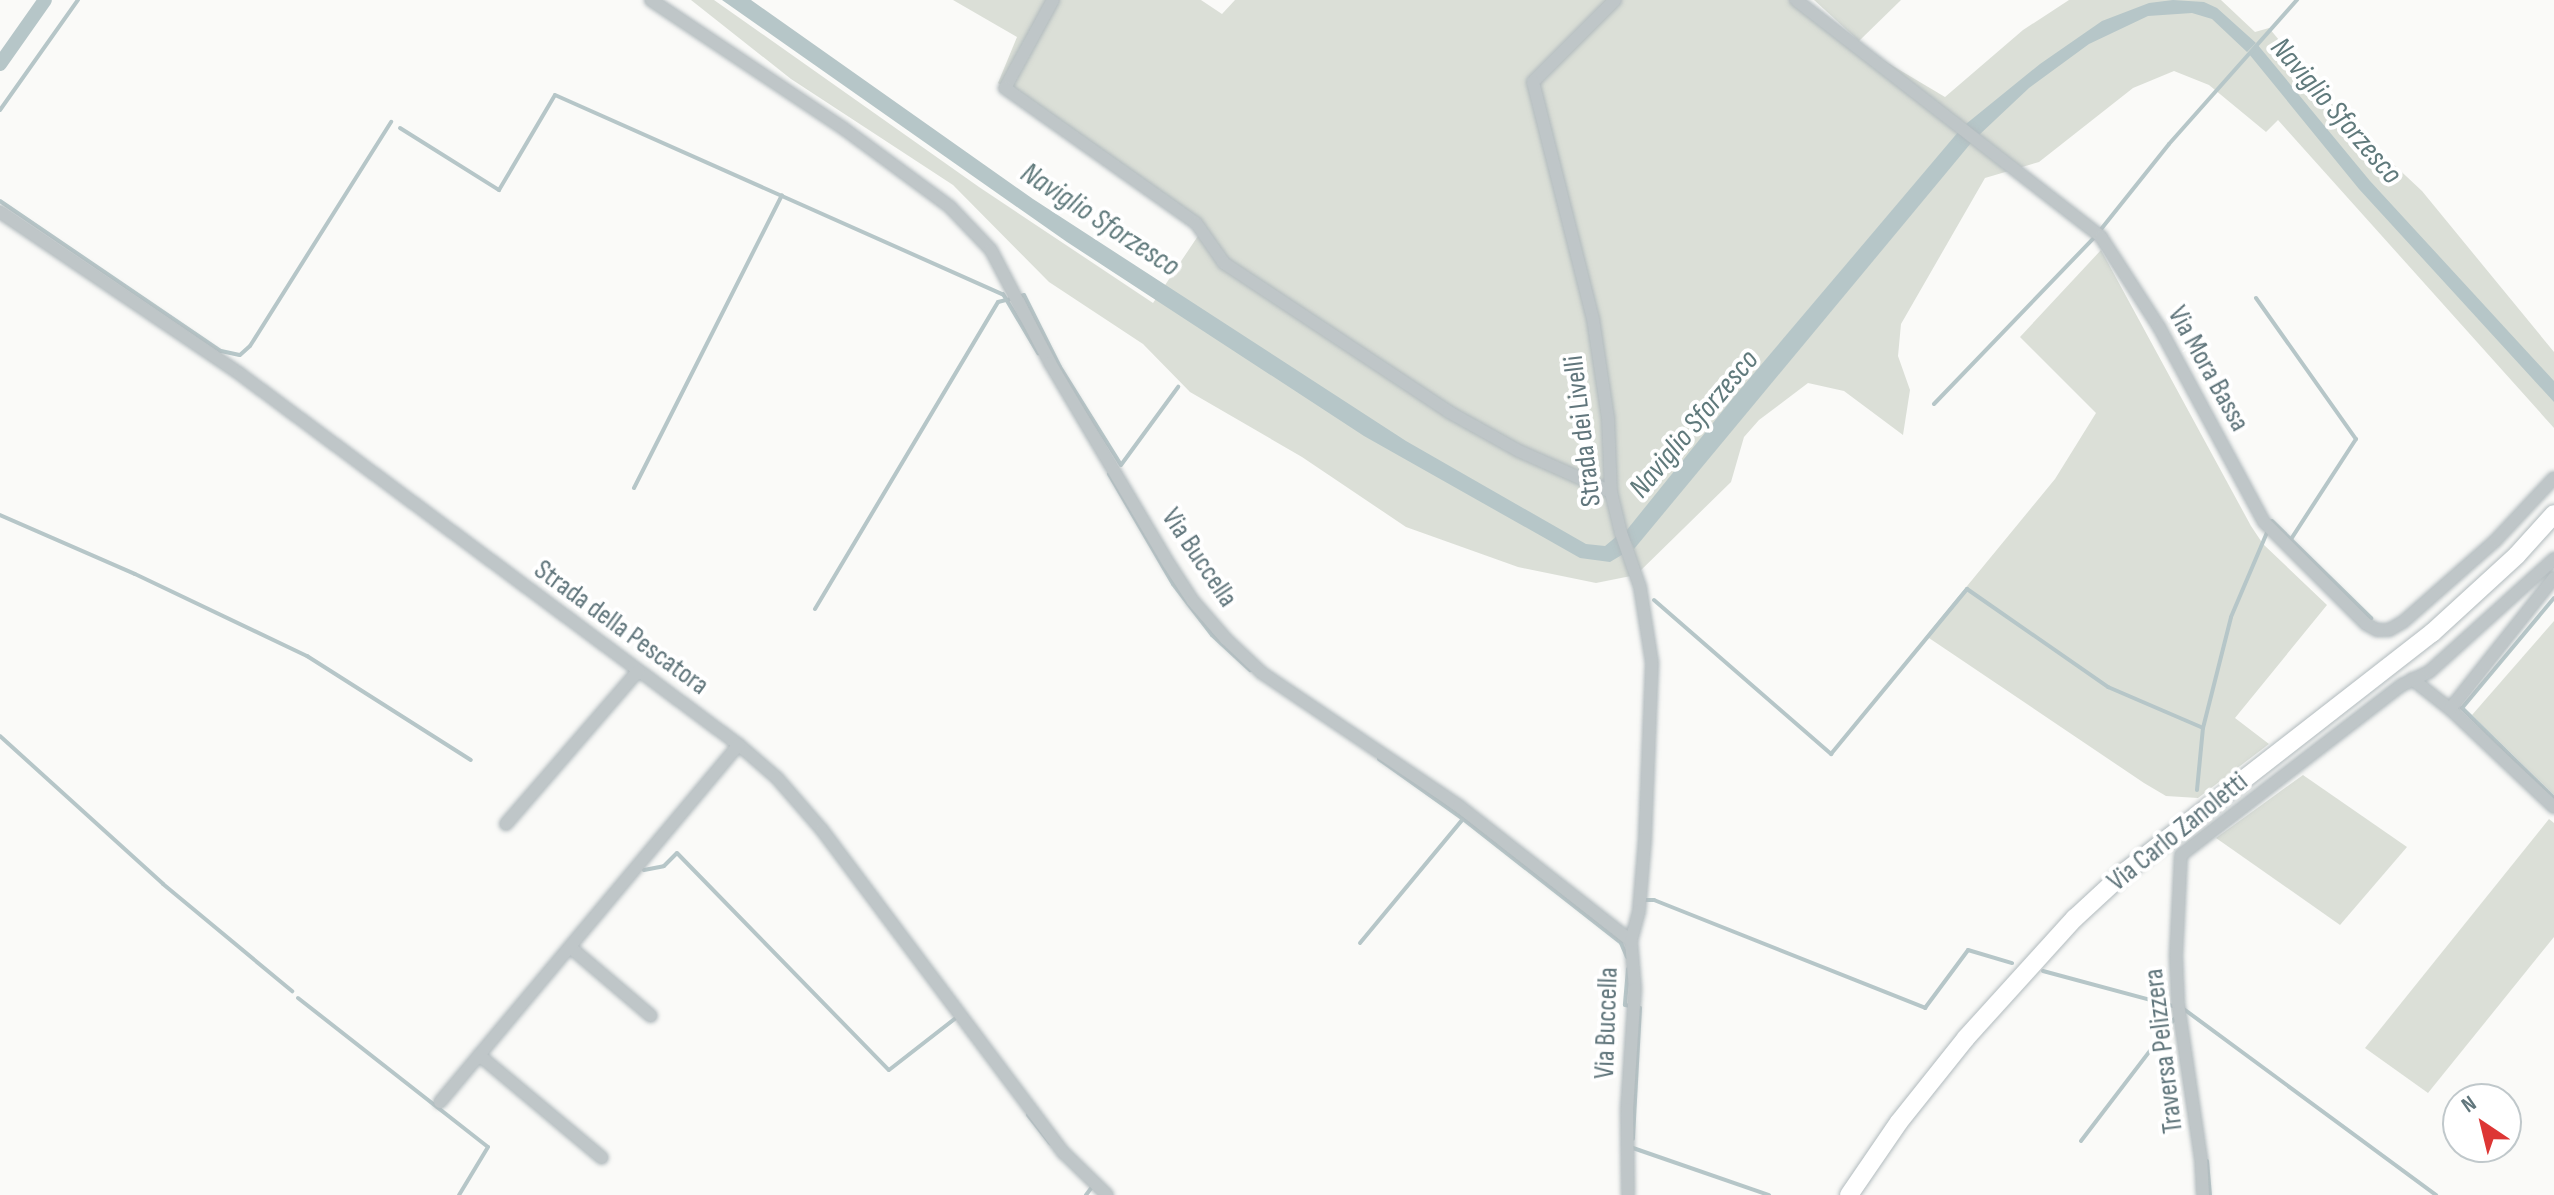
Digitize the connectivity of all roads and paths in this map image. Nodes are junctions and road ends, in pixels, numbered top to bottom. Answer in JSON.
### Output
{"nodes":[{"id":1,"x":651,"y":0,"type":"edge"},
{"id":2,"x":1053,"y":0,"type":"edge"},
{"id":3,"x":1615,"y":0,"type":"edge"},
{"id":4,"x":1796,"y":0,"type":"edge"},
{"id":5,"x":0,"y":212,"type":"edge"},
{"id":6,"x":2554,"y":478,"type":"edge"},
{"id":7,"x":1611,"y":492,"type":"junction"},
{"id":8,"x":2554,"y":514,"type":"edge"},
{"id":9,"x":2554,"y":559,"type":"edge"},
{"id":10,"x":2554,"y":578,"type":"edge"},
{"id":11,"x":638,"y":671,"type":"junction"},
{"id":12,"x":2412,"y":679,"type":"junction"},
{"id":13,"x":2450,"y":709,"type":"junction"},
{"id":14,"x":739,"y":745,"type":"junction"},
{"id":15,"x":2554,"y":807,"type":"edge"},
{"id":16,"x":506,"y":824,"type":"dead end"},
{"id":17,"x":1631,"y":941,"type":"junction"},
{"id":18,"x":570,"y":947,"type":"junction"},
{"id":19,"x":651,"y":1016,"type":"dead end"},
{"id":20,"x":479,"y":1055,"type":"junction"},
{"id":21,"x":440,"y":1102,"type":"dead end"},
{"id":22,"x":602,"y":1158,"type":"dead end"},
{"id":23,"x":1107,"y":1195,"type":"edge"},
{"id":24,"x":1628,"y":1195,"type":"edge"},
{"id":25,"x":1849,"y":1195,"type":"edge"},
{"id":26,"x":2203,"y":1195,"type":"edge"}],
"edges":[{"from":1,"to":17,"type":"street","name":"Via Buccella"},
{"from":2,"to":7,"type":"street"},
{"from":3,"to":7,"type":"street","name":"Strada dei Livelli"},
{"from":4,"to":6,"type":"street","name":"Via Mora Bassa"},
{"from":5,"to":11,"type":"street","name":"Strada della Pescatora"},
{"from":7,"to":17,"type":"street","name":"Strada dei Livelli"},
{"from":8,"to":25,"type":"main road","name":"Via Carlo Zanoletti"},
{"from":9,"to":12,"type":"street"},
{"from":10,"to":13,"type":"street"},
{"from":11,"to":14,"type":"street","name":"Strada della Pescatora"},
{"from":11,"to":16,"type":"street"},
{"from":12,"to":13,"type":"street"},
{"from":12,"to":26,"type":"street","name":"Traversa Pelizzera"},
{"from":13,"to":15,"type":"street"},
{"from":14,"to":18,"type":"street"},
{"from":14,"to":23,"type":"street","name":"Strada della Pescatora"},
{"from":17,"to":24,"type":"street","name":"Via Buccella"},
{"from":18,"to":19,"type":"street"},
{"from":18,"to":20,"type":"street"},
{"from":20,"to":21,"type":"street"},
{"from":20,"to":22,"type":"street"}]}
